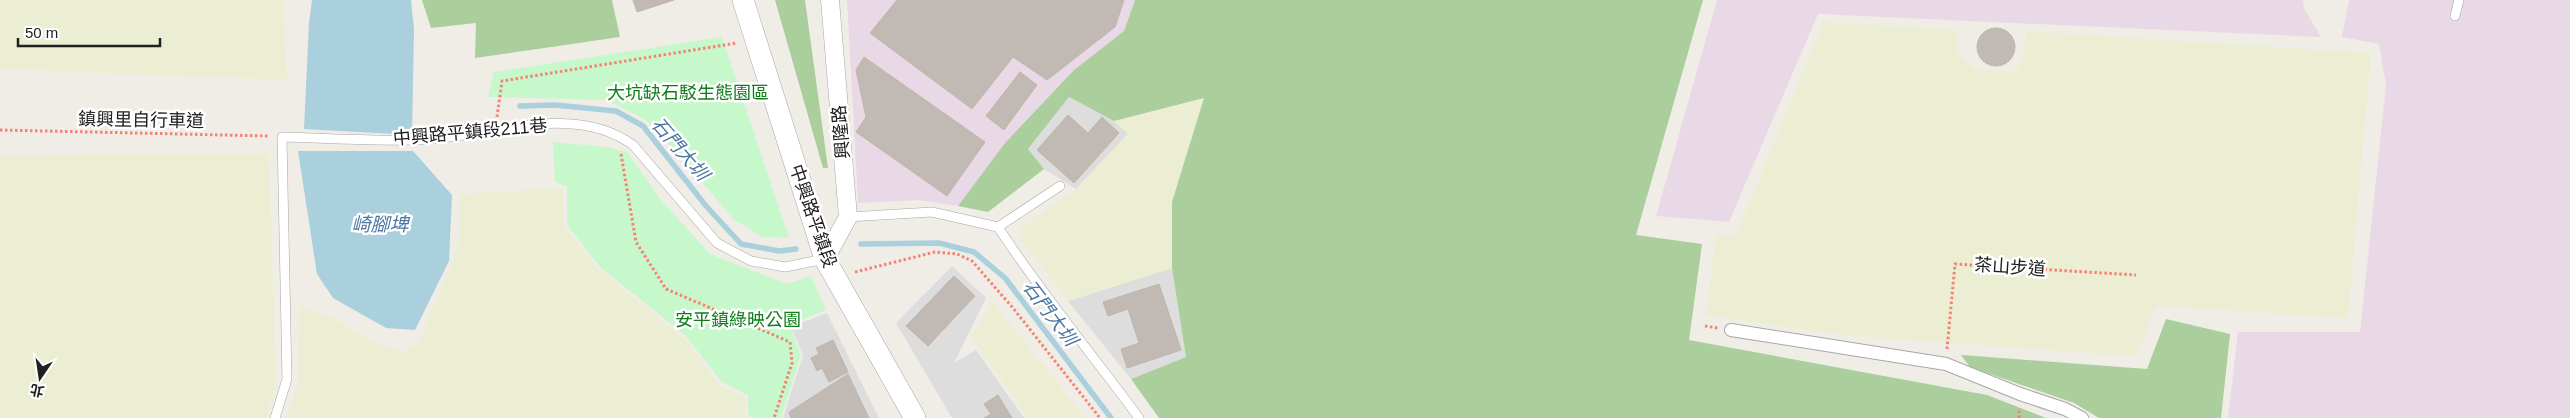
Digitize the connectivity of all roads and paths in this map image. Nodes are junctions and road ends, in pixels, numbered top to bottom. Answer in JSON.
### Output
{"nodes":[{"id":1,"x":743,"y":0,"type":"edge"},
{"id":2,"x":830,"y":0,"type":"edge"},
{"id":3,"x":2459,"y":0,"type":"edge"},
{"id":4,"x":2455,"y":16,"type":"dead end"},
{"id":5,"x":755,"y":40,"type":"junction"},
{"id":6,"x":0,"y":130,"type":"edge"},
{"id":7,"x":495,"y":130,"type":"junction"},
{"id":8,"x":618,"y":133,"type":"junction"},
{"id":9,"x":282,"y":136,"type":"junction"},
{"id":10,"x":1060,"y":186,"type":"dead end"},
{"id":11,"x":848,"y":217,"type":"junction"},
{"id":12,"x":998,"y":227,"type":"junction"},
{"id":13,"x":830,"y":268,"type":"junction"},
{"id":14,"x":2136,"y":275,"type":"dead end"},
{"id":15,"x":1731,"y":330,"type":"dead end"},
{"id":16,"x":1946,"y":364,"type":"junction"},
{"id":17,"x":275,"y":418,"type":"edge"},
{"id":18,"x":774,"y":418,"type":"edge"},
{"id":19,"x":915,"y":418,"type":"edge"},
{"id":20,"x":1100,"y":418,"type":"edge"},
{"id":21,"x":1139,"y":418,"type":"edge"},
{"id":22,"x":2082,"y":418,"type":"edge"}],
"edges":[{"from":1,"to":5,"type":"street","name":"中興路平鎮段"},
{"from":2,"to":11,"type":"street","name":"興隆路"},
{"from":3,"to":4,"type":"lane"},
{"from":5,"to":7,"type":"path"},
{"from":5,"to":13,"type":"street","name":"中興路平鎮段"},
{"from":6,"to":9,"type":"path","name":"鎮興里自行車道"},
{"from":7,"to":8,"type":"lane","name":"中興路平鎮段211巷"},
{"from":7,"to":9,"type":"lane","name":"中興路平鎮段211巷"},
{"from":8,"to":13,"type":"lane","name":"中興路平鎮段211巷"},
{"from":8,"to":18,"type":"path"},
{"from":9,"to":17,"type":"lane"},
{"from":10,"to":12,"type":"lane"},
{"from":11,"to":12,"type":"lane"},
{"from":11,"to":13,"type":"street"},
{"from":12,"to":21,"type":"lane"},
{"from":13,"to":19,"type":"street","name":"中興路平鎮段"},
{"from":13,"to":20,"type":"path"},
{"from":14,"to":16,"type":"path","name":"茶山步道"},
{"from":15,"to":16,"type":"street"},
{"from":16,"to":22,"type":"street"}]}
